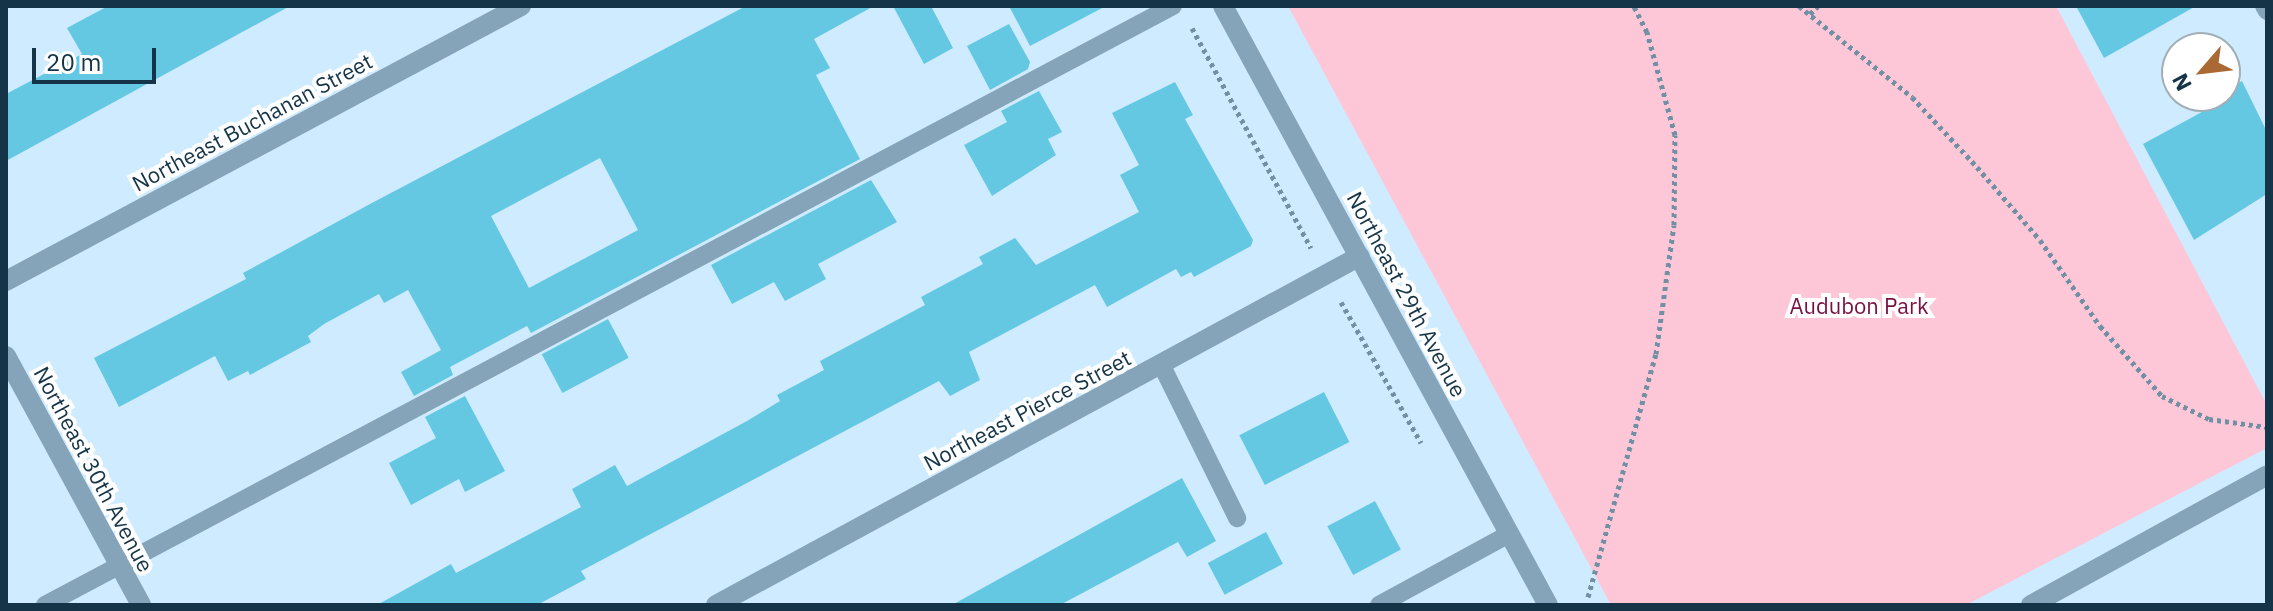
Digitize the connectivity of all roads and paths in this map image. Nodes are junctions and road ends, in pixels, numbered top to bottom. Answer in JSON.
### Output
{"nodes":[{"id":1,"x":521,"y":6,"type":"edge"},
{"id":2,"x":1173,"y":6,"type":"edge"},
{"id":3,"x":1223,"y":6,"type":"edge"},
{"id":4,"x":1634,"y":6,"type":"edge"},
{"id":5,"x":1799,"y":6,"type":"edge"},
{"id":6,"x":1818,"y":6,"type":"edge"},
{"id":7,"x":1810,"y":14,"type":"junction"},
{"id":8,"x":1188,"y":19,"type":"dead end"},
{"id":9,"x":1360,"y":256,"type":"junction"},
{"id":10,"x":1326,"y":275,"type":"junction"},
{"id":11,"x":6,"y":281,"type":"edge"},
{"id":12,"x":6,"y":356,"type":"edge"},
{"id":13,"x":1161,"y":364,"type":"junction"},
{"id":14,"x":2267,"y":427,"type":"edge"},
{"id":15,"x":1427,"y":453,"type":"dead end"},
{"id":16,"x":2267,"y":475,"type":"edge"},
{"id":17,"x":1237,"y":518,"type":"dead end"},
{"id":18,"x":1509,"y":534,"type":"junction"},
{"id":19,"x":119,"y":566,"type":"junction"},
{"id":20,"x":1588,"y":597,"type":"dead end"},
{"id":21,"x":45,"y":605,"type":"edge"},
{"id":22,"x":141,"y":605,"type":"edge"},
{"id":23,"x":716,"y":605,"type":"edge"},
{"id":24,"x":1379,"y":605,"type":"edge"},
{"id":25,"x":1548,"y":605,"type":"edge"},
{"id":26,"x":2031,"y":605,"type":"edge"}],
"edges":[{"from":1,"to":11,"type":"street","name":"Northeast Buchanan Street"},
{"from":2,"to":19,"type":"lane"},
{"from":3,"to":9,"type":"street","name":"Northeast 29th Avenue"},
{"from":4,"to":20,"type":"path"},
{"from":5,"to":7,"type":"path"},
{"from":6,"to":7,"type":"path"},
{"from":7,"to":14,"type":"path"},
{"from":8,"to":10,"type":"path"},
{"from":9,"to":10,"type":"street","name":"Northeast Pierce Street"},
{"from":9,"to":18,"type":"street","name":"Northeast 29th Avenue"},
{"from":10,"to":13,"type":"street","name":"Northeast Pierce Street"},
{"from":10,"to":15,"type":"path"},
{"from":12,"to":19,"type":"street","name":"Northeast 30th Avenue"},
{"from":13,"to":17,"type":"lane"},
{"from":13,"to":23,"type":"street","name":"Northeast Pierce Street"},
{"from":16,"to":26,"type":"street"},
{"from":18,"to":24,"type":"lane"},
{"from":18,"to":25,"type":"street","name":"Northeast 29th Avenue"},
{"from":19,"to":21,"type":"lane"},
{"from":19,"to":22,"type":"street","name":"Northeast 30th Avenue"}]}
